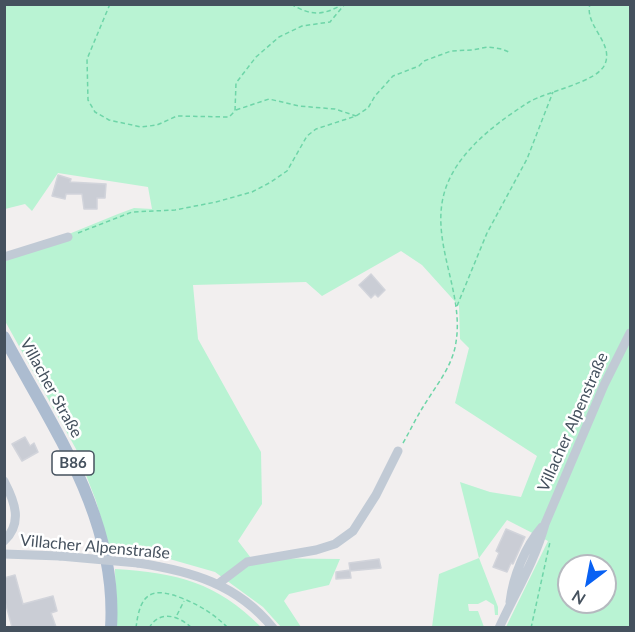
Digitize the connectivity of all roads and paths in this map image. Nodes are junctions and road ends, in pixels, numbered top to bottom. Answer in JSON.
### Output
{"nodes":[{"id":1,"x":110,"y":4,"type":"edge"},
{"id":2,"x":291,"y":4,"type":"edge"},
{"id":3,"x":344,"y":4,"type":"edge"},
{"id":4,"x":590,"y":4,"type":"edge"},
{"id":5,"x":511,"y":54,"type":"dead end"},
{"id":6,"x":554,"y":91,"type":"junction"},
{"id":7,"x":235,"y":111,"type":"junction"},
{"id":8,"x":356,"y":116,"type":"junction"},
{"id":9,"x":68,"y":237,"type":"joint"},
{"id":10,"x":4,"y":257,"type":"edge"},
{"id":11,"x":456,"y":308,"type":"junction"},
{"id":12,"x":630,"y":333,"type":"edge"},
{"id":13,"x":4,"y":337,"type":"edge"},
{"id":14,"x":398,"y":452,"type":"joint"},
{"id":15,"x":4,"y":481,"type":"edge"},
{"id":16,"x":551,"y":533,"type":"dead end"},
{"id":17,"x":4,"y":541,"type":"edge"},
{"id":18,"x":4,"y":554,"type":"edge"},
{"id":19,"x":218,"y":584,"type":"junction"},
{"id":20,"x":185,"y":599,"type":"junction"},
{"id":21,"x":176,"y":616,"type":"junction"},
{"id":22,"x":111,"y":627,"type":"edge"},
{"id":23,"x":136,"y":627,"type":"edge"},
{"id":24,"x":149,"y":627,"type":"edge"},
{"id":25,"x":192,"y":627,"type":"edge"},
{"id":26,"x":228,"y":627,"type":"edge"},
{"id":27,"x":273,"y":627,"type":"edge"},
{"id":28,"x":499,"y":627,"type":"edge"},
{"id":29,"x":531,"y":627,"type":"edge"}],
"edges":[{"from":1,"to":7,"type":"path"},
{"from":2,"to":3,"type":"path"},
{"from":3,"to":7,"type":"path"},
{"from":4,"to":6,"type":"path"},
{"from":5,"to":8,"type":"path"},
{"from":6,"to":11,"type":"path"},
{"from":6,"to":11,"type":"path"},
{"from":7,"to":8,"type":"path"},
{"from":8,"to":9,"type":"path"},
{"from":9,"to":10,"type":"street"},
{"from":11,"to":14,"type":"path"},
{"from":12,"to":28,"type":"street","name":"Villacher Alpenstraße"},
{"from":13,"to":22,"type":"main road","name":"Villacher Straße","number":"B86"},
{"from":14,"to":19,"type":"street"},
{"from":15,"to":17,"type":"street"},
{"from":16,"to":29,"type":"path"},
{"from":18,"to":19,"type":"street","name":"Villacher Alpenstraße","bridge":true},
{"from":19,"to":27,"type":"street","name":"Villacher Alpenstraße"},
{"from":20,"to":21,"type":"path"},
{"from":20,"to":23,"type":"path"},
{"from":20,"to":26,"type":"path"},
{"from":21,"to":24,"type":"path"},
{"from":21,"to":25,"type":"path"}]}
